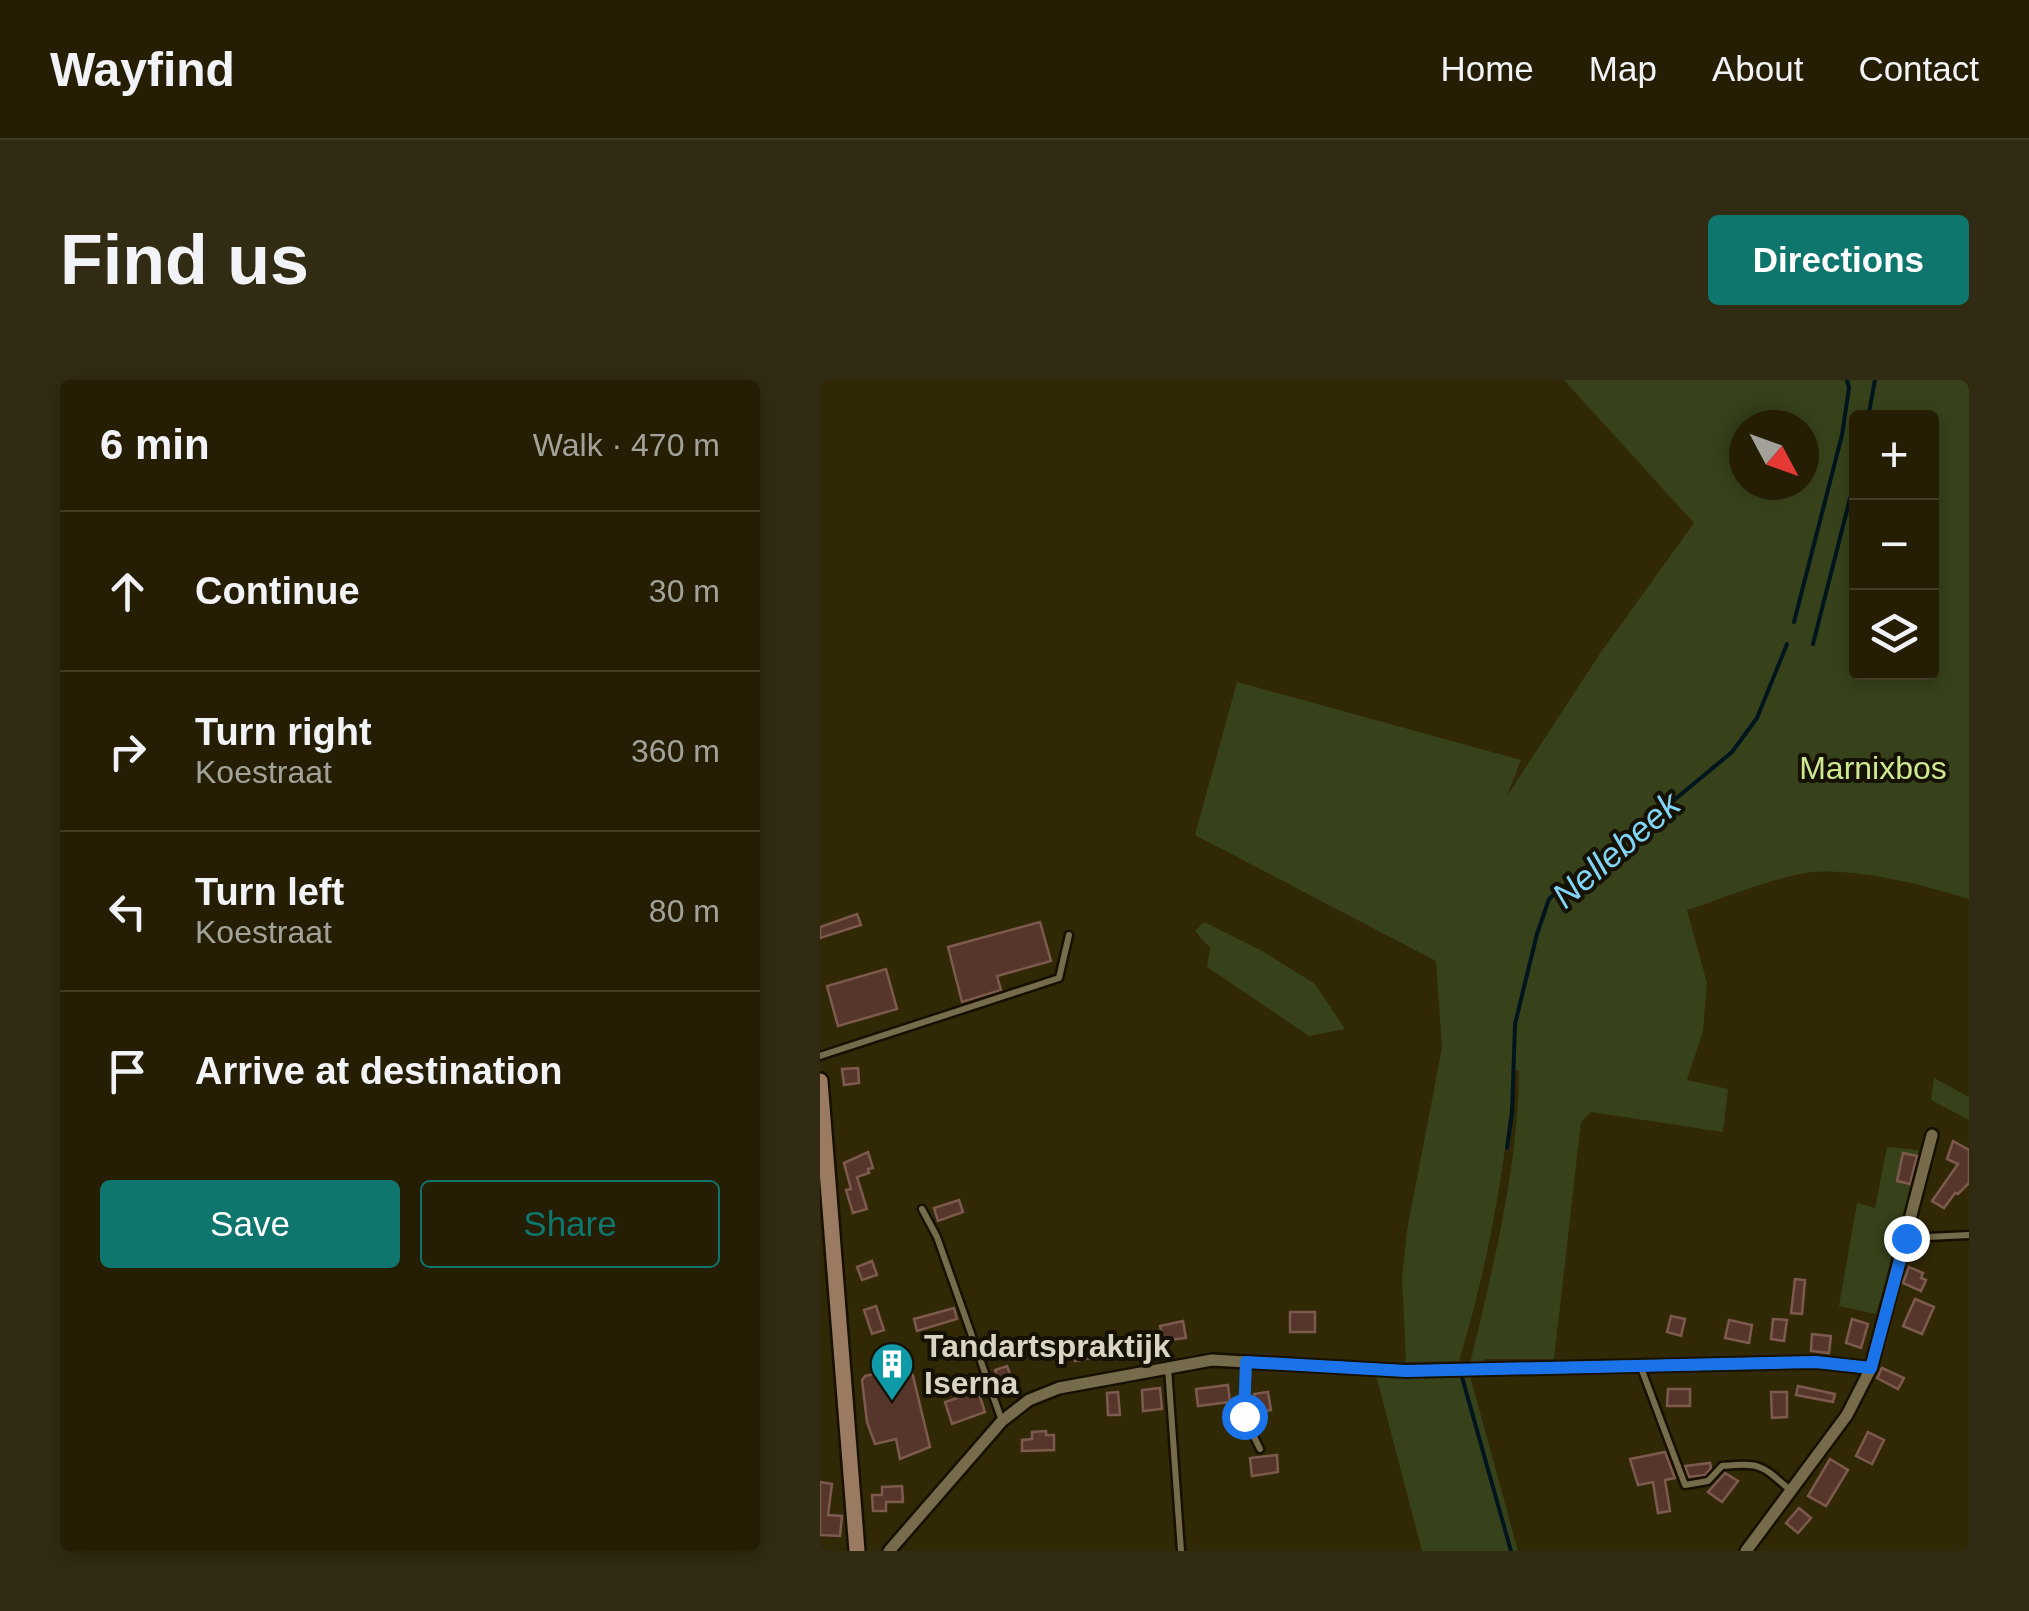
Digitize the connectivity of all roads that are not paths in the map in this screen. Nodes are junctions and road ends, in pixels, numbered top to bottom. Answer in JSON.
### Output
{"nodes":[{"id":1,"x":1068,"y":935,"type":"dead end"},
{"id":2,"x":820,"y":1056,"type":"edge"},
{"id":3,"x":820,"y":1081,"type":"edge"},
{"id":4,"x":1932,"y":1136,"type":"dead end"},
{"id":5,"x":922,"y":1209,"type":"dead end"},
{"id":6,"x":1969,"y":1235,"type":"edge"},
{"id":7,"x":1906,"y":1238,"type":"junction"},
{"id":8,"x":1246,"y":1362,"type":"junction"},
{"id":9,"x":1640,"y":1365,"type":"junction"},
{"id":10,"x":1168,"y":1366,"type":"junction"},
{"id":11,"x":1871,"y":1368,"type":"junction"},
{"id":12,"x":1002,"y":1421,"type":"junction"},
{"id":13,"x":1260,"y":1449,"type":"dead end"},
{"id":14,"x":1791,"y":1490,"type":"junction"},
{"id":15,"x":857,"y":1551,"type":"edge"},
{"id":16,"x":889,"y":1551,"type":"edge"},
{"id":17,"x":1181,"y":1551,"type":"edge"},
{"id":18,"x":1746,"y":1551,"type":"edge"}],
"edges":[{"from":1,"to":2,"type":"lane"},
{"from":3,"to":15,"type":"street"},
{"from":4,"to":7,"type":"street"},
{"from":5,"to":12,"type":"lane"},
{"from":6,"to":7,"type":"lane"},
{"from":7,"to":11,"type":"street"},
{"from":8,"to":9,"type":"street"},
{"from":8,"to":10,"type":"street"},
{"from":8,"to":13,"type":"lane"},
{"from":9,"to":11,"type":"street"},
{"from":9,"to":14,"type":"lane"},
{"from":10,"to":12,"type":"street"},
{"from":10,"to":17,"type":"lane"},
{"from":11,"to":14,"type":"street"},
{"from":12,"to":16,"type":"street"},
{"from":14,"to":18,"type":"street"}]}
